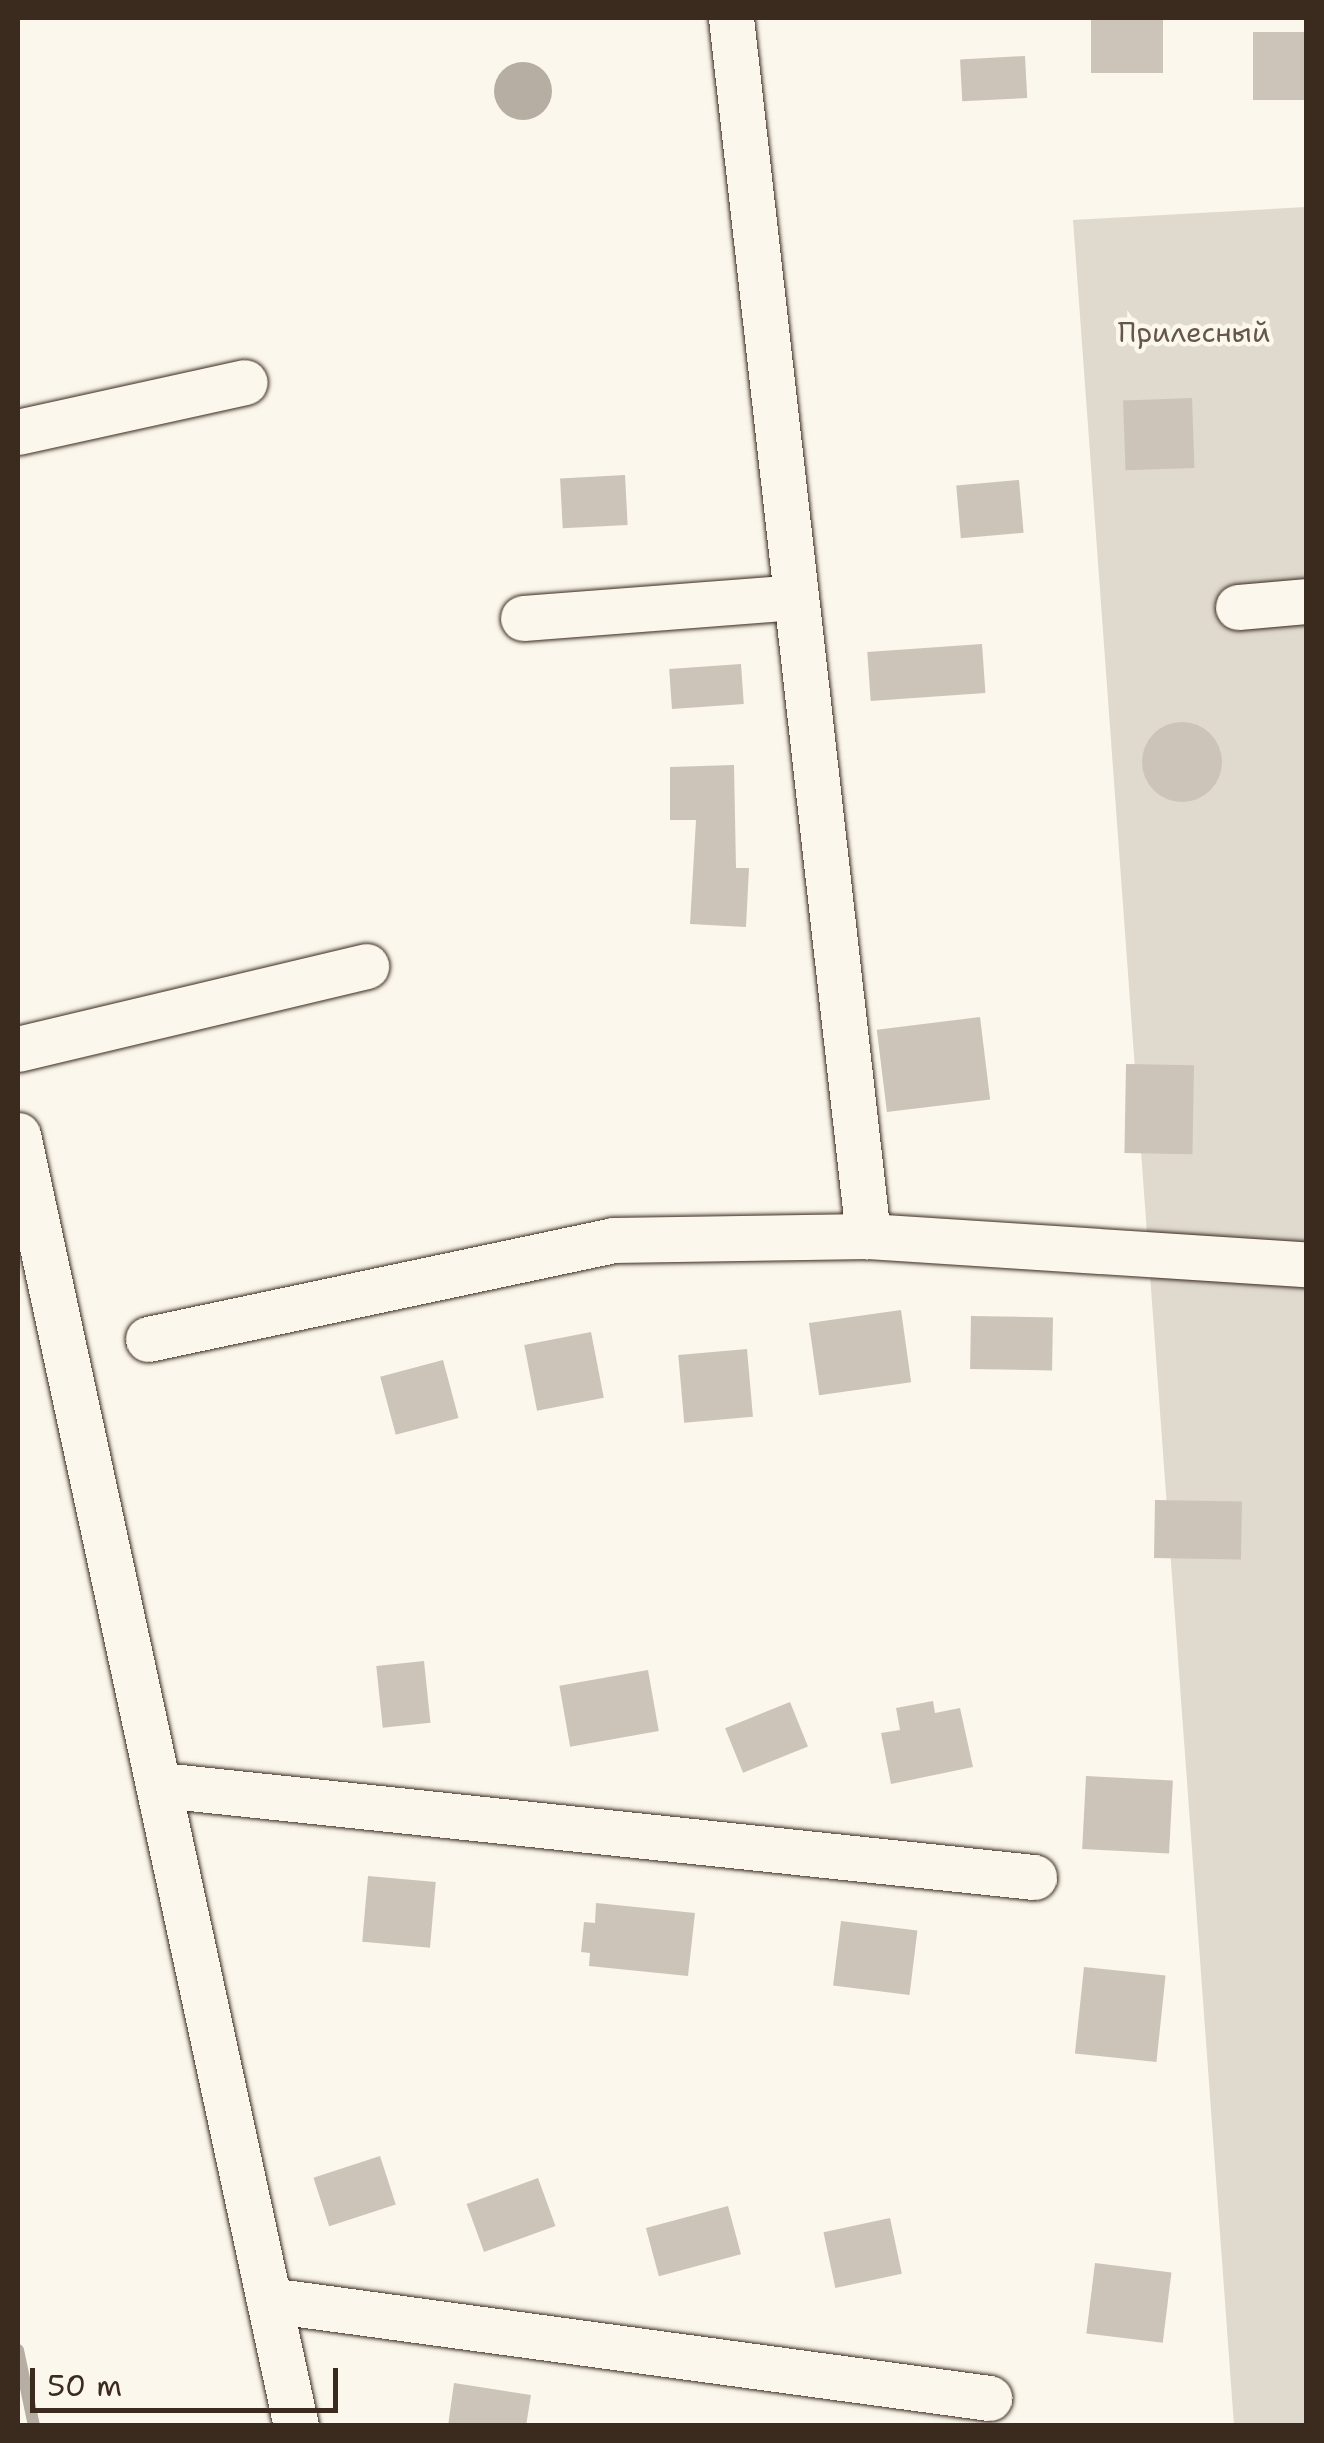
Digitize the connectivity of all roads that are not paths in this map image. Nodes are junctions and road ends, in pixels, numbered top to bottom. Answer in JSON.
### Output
{"nodes":[{"id":1,"x":730,"y":18,"type":"edge"},
{"id":2,"x":245,"y":382,"type":"dead end"},
{"id":3,"x":18,"y":432,"type":"edge"},
{"id":4,"x":795,"y":597,"type":"junction"},
{"id":5,"x":1306,"y":600,"type":"edge"},
{"id":6,"x":1238,"y":607,"type":"dead end"},
{"id":7,"x":523,"y":618,"type":"dead end"},
{"id":8,"x":366,"y":966,"type":"dead end"},
{"id":9,"x":18,"y":1049,"type":"edge"},
{"id":10,"x":18,"y":1135,"type":"edge"},
{"id":11,"x":868,"y":1236,"type":"junction"},
{"id":12,"x":1306,"y":1264,"type":"edge"},
{"id":13,"x":148,"y":1339,"type":"dead end"},
{"id":14,"x":161,"y":1785,"type":"junction"},
{"id":15,"x":1034,"y":1876,"type":"dead end"},
{"id":16,"x":270,"y":2300,"type":"junction"},
{"id":17,"x":989,"y":2398,"type":"dead end"},
{"id":18,"x":296,"y":2426,"type":"edge"}],
"edges":[{"from":1,"to":4,"type":"street"},
{"from":2,"to":3,"type":"street"},
{"from":4,"to":7,"type":"street"},
{"from":4,"to":11,"type":"street"},
{"from":5,"to":6,"type":"street"},
{"from":8,"to":9,"type":"street"},
{"from":10,"to":14,"type":"street"},
{"from":11,"to":12,"type":"street"},
{"from":11,"to":13,"type":"street"},
{"from":14,"to":15,"type":"street"},
{"from":14,"to":16,"type":"street"},
{"from":16,"to":17,"type":"street"},
{"from":16,"to":18,"type":"street"}]}
